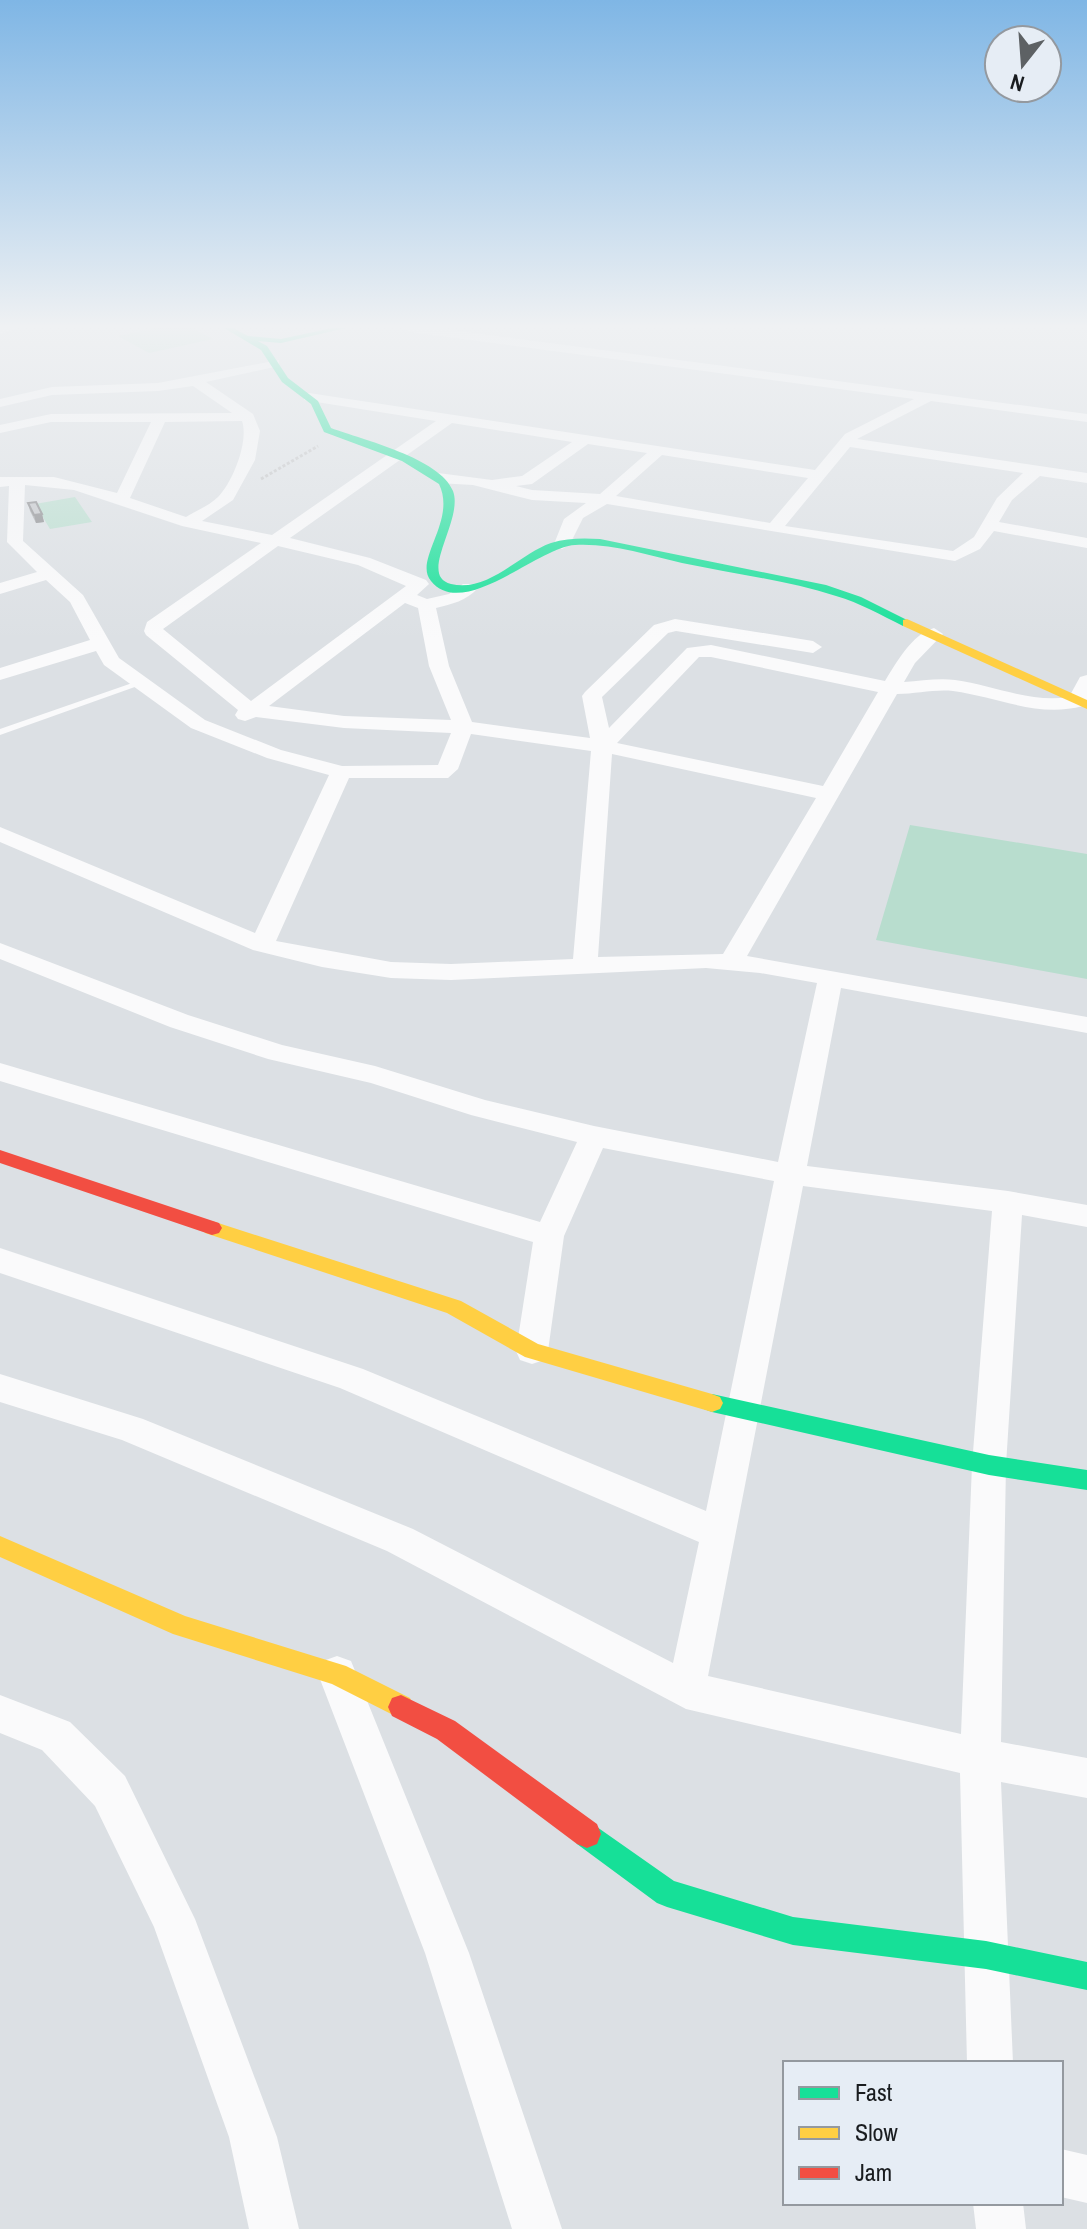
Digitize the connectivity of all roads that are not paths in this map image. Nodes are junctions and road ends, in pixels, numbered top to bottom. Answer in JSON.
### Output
{"nodes":[{"id":1,"x":153,"y":432,"type":"edge"},
{"id":2,"x":253,"y":432,"type":"edge"},
{"id":3,"x":330,"y":432,"type":"edge"},
{"id":4,"x":429,"y":432,"type":"edge"},
{"id":5,"x":532,"y":432,"type":"edge"},
{"id":6,"x":860,"y":432,"type":"edge"},
{"id":7,"x":584,"y":440,"type":"junction"},
{"id":8,"x":846,"y":442,"type":"junction"},
{"id":9,"x":659,"y":450,"type":"junction"},
{"id":10,"x":395,"y":455,"type":"junction"},
{"id":11,"x":1036,"y":471,"type":"junction"},
{"id":12,"x":820,"y":475,"type":"junction"},
{"id":13,"x":438,"y":478,"type":"junction"},
{"id":14,"x":1087,"y":478,"type":"edge"},
{"id":15,"x":473,"y":480,"type":"junction"},
{"id":16,"x":8,"y":481,"type":"edge"},
{"id":17,"x":122,"y":499,"type":"junction"},
{"id":18,"x":604,"y":499,"type":"junction"},
{"id":19,"x":8,"y":513,"type":"edge"},
{"id":20,"x":188,"y":523,"type":"junction"},
{"id":21,"x":990,"y":525,"type":"junction"},
{"id":22,"x":774,"y":529,"type":"junction"},
{"id":23,"x":274,"y":542,"type":"junction"},
{"id":24,"x":1087,"y":543,"type":"edge"},
{"id":25,"x":8,"y":544,"type":"edge"},
{"id":26,"x":562,"y":544,"type":"junction"},
{"id":27,"x":52,"y":573,"type":"junction"},
{"id":28,"x":418,"y":585,"type":"junction"},
{"id":29,"x":460,"y":588,"type":"junction"},
{"id":30,"x":0,"y":589,"type":"edge"},
{"id":31,"x":426,"y":605,"type":"junction"},
{"id":32,"x":934,"y":634,"type":"junction"},
{"id":33,"x":101,"y":643,"type":"junction"},
{"id":34,"x":813,"y":647,"type":"dead end"},
{"id":35,"x":0,"y":674,"type":"edge"},
{"id":36,"x":1087,"y":681,"type":"edge"},
{"id":37,"x":141,"y":683,"type":"junction"},
{"id":38,"x":893,"y":688,"type":"junction"},
{"id":39,"x":1082,"y":704,"type":"edge"},
{"id":40,"x":250,"y":710,"type":"junction"},
{"id":41,"x":464,"y":727,"type":"junction"},
{"id":42,"x":0,"y":732,"type":"edge"},
{"id":43,"x":219,"y":735,"type":"junction"},
{"id":44,"x":602,"y":746,"type":"junction"},
{"id":45,"x":341,"y":772,"type":"junction"},
{"id":46,"x":830,"y":794,"type":"junction"},
{"id":47,"x":0,"y":834,"type":"edge"},
{"id":48,"x":262,"y":945,"type":"junction"},
{"id":49,"x":0,"y":950,"type":"edge"},
{"id":50,"x":731,"y":962,"type":"junction"},
{"id":51,"x":585,"y":967,"type":"junction"},
{"id":52,"x":830,"y":980,"type":"junction"},
{"id":53,"x":1087,"y":1025,"type":"edge"},
{"id":54,"x":0,"y":1072,"type":"edge"},
{"id":55,"x":594,"y":1136,"type":"junction"},
{"id":56,"x":0,"y":1156,"type":"edge"},
{"id":57,"x":789,"y":1174,"type":"junction"},
{"id":58,"x":1008,"y":1202,"type":"junction"},
{"id":59,"x":1087,"y":1216,"type":"edge"},
{"id":60,"x":549,"y":1236,"type":"junction"},
{"id":61,"x":0,"y":1260,"type":"edge"},
{"id":62,"x":532,"y":1351,"type":"junction"},
{"id":63,"x":0,"y":1388,"type":"edge"},
{"id":64,"x":742,"y":1412,"type":"junction"},
{"id":65,"x":989,"y":1465,"type":"junction"},
{"id":66,"x":1087,"y":1480,"type":"edge"},
{"id":67,"x":720,"y":1534,"type":"junction"},
{"id":68,"x":0,"y":1546,"type":"edge"},
{"id":69,"x":337,"y":1674,"type":"junction"},
{"id":70,"x":686,"y":1690,"type":"junction"},
{"id":71,"x":0,"y":1714,"type":"edge"},
{"id":72,"x":980,"y":1758,"type":"junction"},
{"id":73,"x":1087,"y":1778,"type":"edge"},
{"id":74,"x":986,"y":1955,"type":"junction"},
{"id":75,"x":1087,"y":1976,"type":"edge"},
{"id":76,"x":990,"y":2061,"type":"edge"},
{"id":77,"x":1063,"y":2173,"type":"edge"},
{"id":78,"x":1087,"y":2179,"type":"edge"},
{"id":79,"x":998,"y":2205,"type":"edge"},
{"id":80,"x":274,"y":2229,"type":"edge"},
{"id":81,"x":537,"y":2229,"type":"edge"},
{"id":82,"x":1001,"y":2229,"type":"edge"}],
"edges":[{"from":1,"to":17,"type":"street"},
{"from":2,"to":20,"type":"street"},
{"from":3,"to":10,"type":"main road"},
{"from":4,"to":10,"type":"street"},
{"from":5,"to":7,"type":"street"},
{"from":6,"to":8,"type":"street"},
{"from":7,"to":9,"type":"street"},
{"from":7,"to":15,"type":"street"},
{"from":8,"to":11,"type":"street"},
{"from":8,"to":12,"type":"street"},
{"from":9,"to":12,"type":"street"},
{"from":9,"to":18,"type":"street"},
{"from":10,"to":13,"type":"main road"},
{"from":10,"to":23,"type":"street"},
{"from":11,"to":14,"type":"street"},
{"from":11,"to":21,"type":"street"},
{"from":12,"to":22,"type":"street"},
{"from":13,"to":15,"type":"street"},
{"from":13,"to":28,"type":"main road"},
{"from":15,"to":18,"type":"street"},
{"from":16,"to":17,"type":"street"},
{"from":16,"to":19,"type":"street"},
{"from":17,"to":20,"type":"street"},
{"from":18,"to":22,"type":"street"},
{"from":18,"to":26,"type":"street"},
{"from":19,"to":25,"type":"street"},
{"from":20,"to":23,"type":"street"},
{"from":21,"to":22,"type":"street"},
{"from":21,"to":24,"type":"street"},
{"from":23,"to":28,"type":"street"},
{"from":23,"to":40,"type":"street"},
{"from":25,"to":27,"type":"street"},
{"from":26,"to":29,"type":"main road"},
{"from":26,"to":32,"type":"main road"},
{"from":27,"to":30,"type":"street"},
{"from":27,"to":33,"type":"street"},
{"from":28,"to":29,"type":"main road"},
{"from":28,"to":31,"type":"street"},
{"from":28,"to":40,"type":"street"},
{"from":29,"to":31,"type":"street"},
{"from":31,"to":41,"type":"street"},
{"from":32,"to":38,"type":"street"},
{"from":32,"to":39,"type":"main road"},
{"from":33,"to":35,"type":"street"},
{"from":33,"to":37,"type":"street"},
{"from":34,"to":44,"type":"street"},
{"from":36,"to":39,"type":"street"},
{"from":37,"to":42,"type":"lane"},
{"from":37,"to":43,"type":"street"},
{"from":38,"to":39,"type":"street"},
{"from":38,"to":44,"type":"street"},
{"from":38,"to":46,"type":"street"},
{"from":40,"to":41,"type":"street"},
{"from":40,"to":43,"type":"street"},
{"from":41,"to":44,"type":"street"},
{"from":41,"to":45,"type":"street"},
{"from":43,"to":45,"type":"street"},
{"from":44,"to":46,"type":"street"},
{"from":44,"to":51,"type":"street"},
{"from":45,"to":48,"type":"street"},
{"from":46,"to":50,"type":"street"},
{"from":47,"to":48,"type":"street"},
{"from":48,"to":51,"type":"street"},
{"from":49,"to":55,"type":"street"},
{"from":50,"to":51,"type":"street"},
{"from":50,"to":52,"type":"street"},
{"from":52,"to":53,"type":"street"},
{"from":52,"to":57,"type":"street"},
{"from":54,"to":60,"type":"street"},
{"from":55,"to":57,"type":"street"},
{"from":55,"to":60,"type":"street"},
{"from":56,"to":62,"type":"main road"},
{"from":57,"to":58,"type":"street"},
{"from":57,"to":64,"type":"street"},
{"from":58,"to":59,"type":"street"},
{"from":58,"to":65,"type":"street"},
{"from":60,"to":62,"type":"street"},
{"from":61,"to":67,"type":"street"},
{"from":62,"to":64,"type":"main road"},
{"from":63,"to":70,"type":"street"},
{"from":64,"to":65,"type":"main road"},
{"from":64,"to":67,"type":"street"},
{"from":65,"to":66,"type":"main road"},
{"from":65,"to":72,"type":"street"},
{"from":67,"to":70,"type":"street"},
{"from":68,"to":69,"type":"main road"},
{"from":69,"to":74,"type":"main road"},
{"from":69,"to":81,"type":"street"},
{"from":70,"to":72,"type":"street"},
{"from":71,"to":80,"type":"street"},
{"from":72,"to":73,"type":"street"},
{"from":72,"to":74,"type":"street"},
{"from":74,"to":75,"type":"main road"},
{"from":74,"to":76,"type":"street"},
{"from":77,"to":78,"type":"street"},
{"from":79,"to":82,"type":"street"}]}
